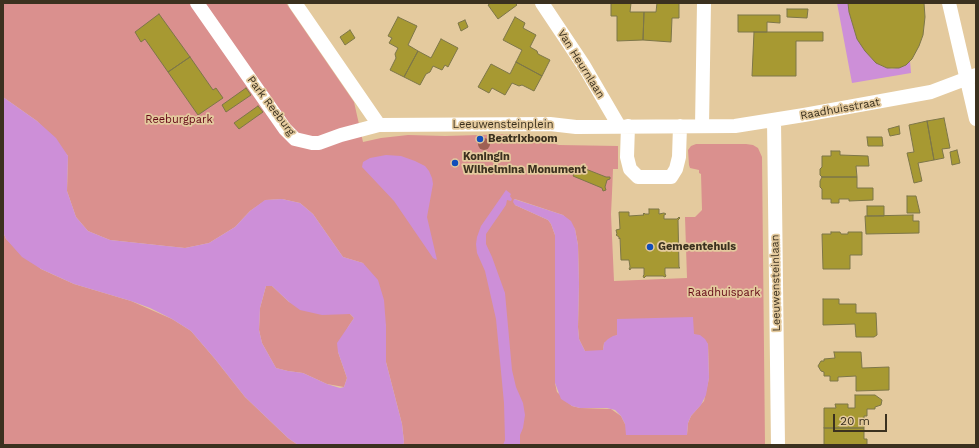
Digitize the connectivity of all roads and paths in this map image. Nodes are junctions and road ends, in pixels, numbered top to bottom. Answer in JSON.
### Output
{"nodes":[{"id":1,"x":197,"y":3,"type":"edge"},
{"id":2,"x":295,"y":3,"type":"edge"},
{"id":3,"x":542,"y":3,"type":"edge"},
{"id":4,"x":704,"y":3,"type":"edge"},
{"id":5,"x":949,"y":3,"type":"edge"},
{"id":6,"x":971,"y":77,"type":"edge"},
{"id":7,"x":976,"y":119,"type":"edge"},
{"id":8,"x":774,"y":120,"type":"junction"},
{"id":9,"x":379,"y":125,"type":"junction"},
{"id":10,"x":624,"y":126,"type":"junction"},
{"id":11,"x":680,"y":126,"type":"junction"},
{"id":12,"x":702,"y":126,"type":"junction"},
{"id":13,"x":778,"y":445,"type":"edge"}],
"edges":[{"from":1,"to":9,"type":"street","name":"Park Reeburg"},
{"from":2,"to":9,"type":"street"},
{"from":3,"to":10,"type":"street","name":"Van Heurnlaan"},
{"from":4,"to":12,"type":"street"},
{"from":5,"to":6,"type":"street"},
{"from":6,"to":7,"type":"street"},
{"from":6,"to":8,"type":"street","name":"Raadhuisstraat"},
{"from":8,"to":12,"type":"street","name":"Raadhuisstraat"},
{"from":8,"to":13,"type":"street","name":"Leeuwensteinlaan"},
{"from":9,"to":10,"type":"street","name":"Leeuwensteinplein"},
{"from":10,"to":11,"type":"street","name":"Leeuwensteinplein"},
{"from":10,"to":11,"type":"street"},
{"from":11,"to":12,"type":"street","name":"Leeuwensteinplein"}]}
